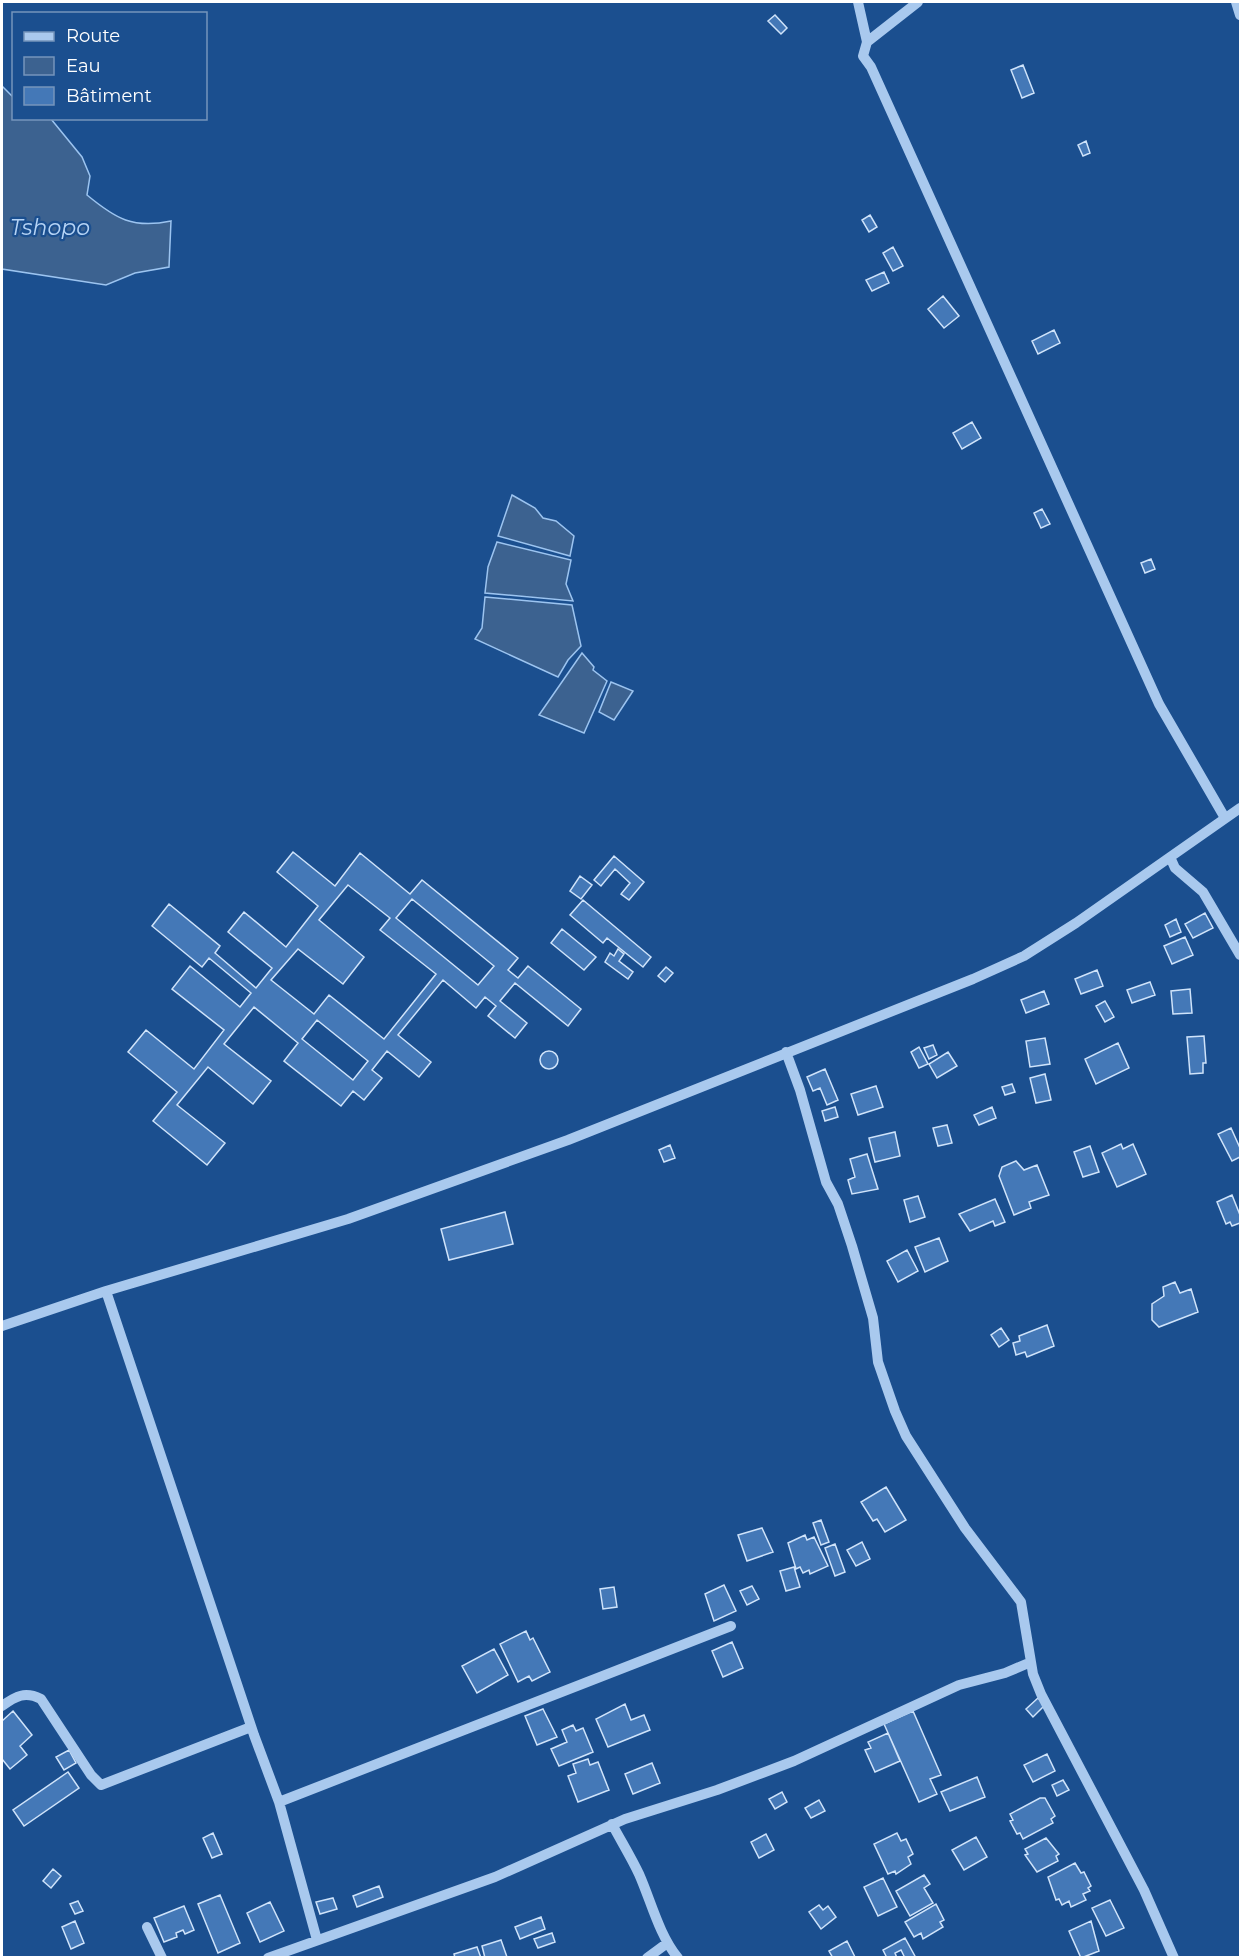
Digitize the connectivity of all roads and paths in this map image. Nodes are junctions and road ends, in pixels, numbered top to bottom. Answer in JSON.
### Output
{"nodes":[{"id":1,"x":858,"y":2,"type":"edge"},
{"id":2,"x":918,"y":2,"type":"edge"},
{"id":3,"x":1236,"y":2,"type":"edge"},
{"id":4,"x":1240,"y":15,"type":"edge"},
{"id":5,"x":867,"y":42,"type":"junction"},
{"id":6,"x":1240,"y":808,"type":"edge"},
{"id":7,"x":1225,"y":819,"type":"junction"},
{"id":8,"x":1170,"y":857,"type":"junction"},
{"id":9,"x":1240,"y":955,"type":"edge"},
{"id":10,"x":786,"y":1052,"type":"junction"},
{"id":11,"x":106,"y":1291,"type":"junction"},
{"id":12,"x":2,"y":1326,"type":"edge"},
{"id":13,"x":730,"y":1626,"type":"dead end"},
{"id":14,"x":1031,"y":1662,"type":"junction"},
{"id":15,"x":2,"y":1706,"type":"edge"},
{"id":16,"x":251,"y":1727,"type":"junction"},
{"id":17,"x":279,"y":1802,"type":"junction"},
{"id":18,"x":612,"y":1824,"type":"junction"},
{"id":19,"x":147,"y":1927,"type":"dead end"},
{"id":20,"x":317,"y":1940,"type":"junction"},
{"id":21,"x":666,"y":1944,"type":"junction"},
{"id":22,"x":162,"y":1958,"type":"edge"},
{"id":23,"x":268,"y":1958,"type":"edge"},
{"id":24,"x":647,"y":1958,"type":"edge"},
{"id":25,"x":678,"y":1958,"type":"edge"},
{"id":26,"x":1174,"y":1958,"type":"edge"}],
"edges":[{"from":1,"to":5,"type":"street"},
{"from":2,"to":5,"type":"street"},
{"from":3,"to":4,"type":"street"},
{"from":5,"to":7,"type":"street"},
{"from":6,"to":7,"type":"street"},
{"from":7,"to":8,"type":"street"},
{"from":8,"to":9,"type":"street"},
{"from":8,"to":10,"type":"street"},
{"from":10,"to":11,"type":"street"},
{"from":10,"to":14,"type":"street"},
{"from":11,"to":12,"type":"street"},
{"from":11,"to":16,"type":"street"},
{"from":13,"to":17,"type":"street"},
{"from":14,"to":18,"type":"street"},
{"from":14,"to":26,"type":"street"},
{"from":15,"to":16,"type":"street"},
{"from":16,"to":17,"type":"street"},
{"from":17,"to":20,"type":"street"},
{"from":18,"to":20,"type":"street"},
{"from":18,"to":21,"type":"street"},
{"from":19,"to":22,"type":"street"},
{"from":20,"to":23,"type":"street"},
{"from":21,"to":24,"type":"street"},
{"from":21,"to":25,"type":"street"}]}
